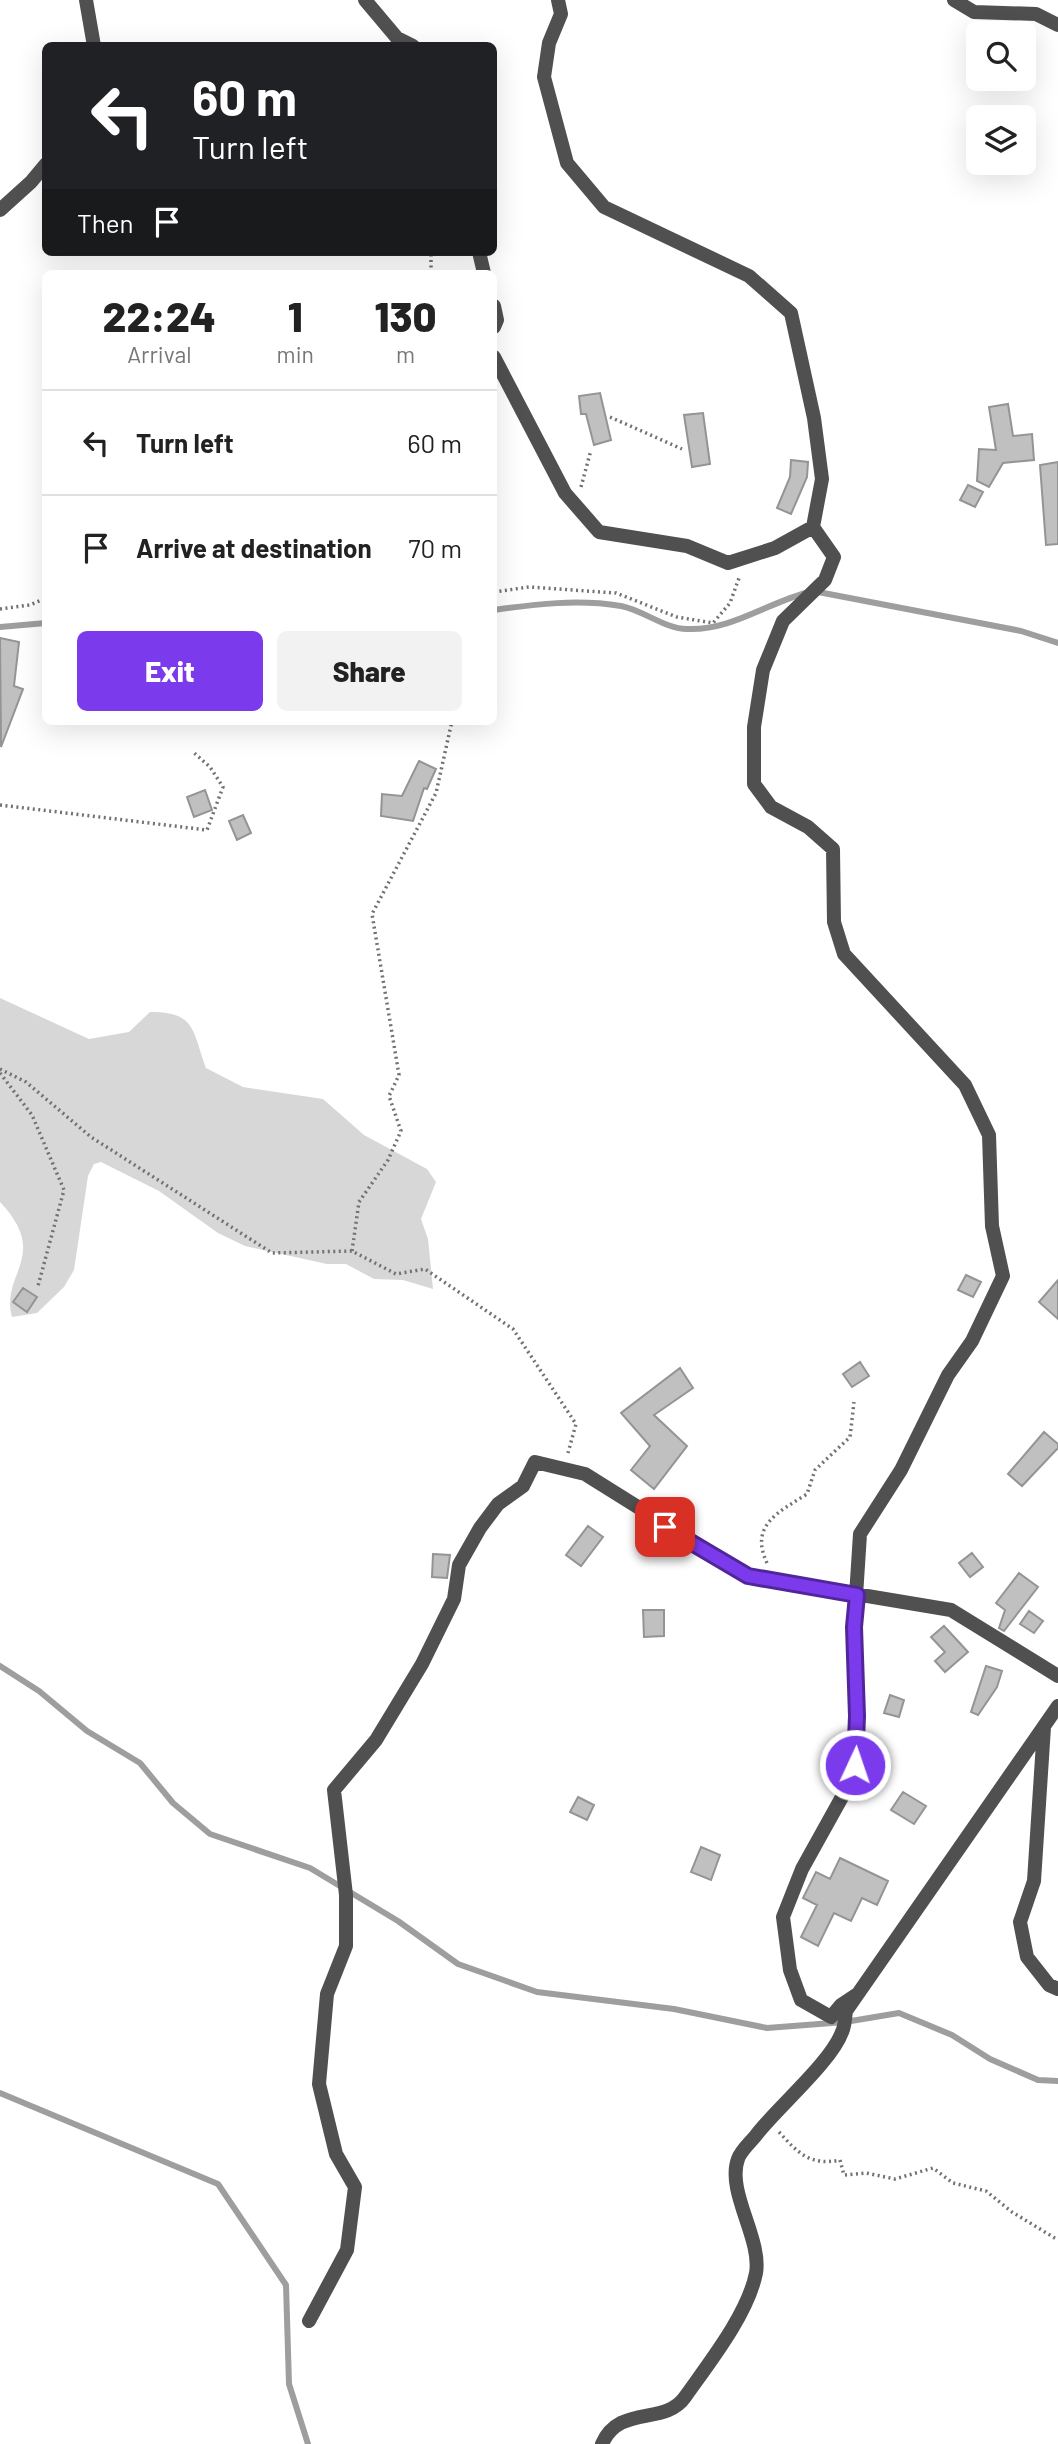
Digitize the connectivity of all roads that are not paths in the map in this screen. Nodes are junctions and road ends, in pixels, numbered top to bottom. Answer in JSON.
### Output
{"nodes":[{"id":1,"x":86,"y":0,"type":"edge"},
{"id":2,"x":365,"y":0,"type":"edge"},
{"id":3,"x":558,"y":0,"type":"edge"},
{"id":4,"x":954,"y":0,"type":"edge"},
{"id":5,"x":1058,"y":25,"type":"edge"},
{"id":6,"x":93,"y":42,"type":"edge"},
{"id":7,"x":405,"y":42,"type":"edge"},
{"id":8,"x":42,"y":169,"type":"edge"},
{"id":9,"x":0,"y":210,"type":"edge"},
{"id":10,"x":497,"y":363,"type":"edge"},
{"id":11,"x":813,"y":527,"type":"junction"},
{"id":12,"x":857,"y":1595,"type":"junction"},
{"id":13,"x":1058,"y":1676,"type":"edge"},
{"id":14,"x":1058,"y":1706,"type":"edge"},
{"id":15,"x":1044,"y":1726,"type":"junction"},
{"id":16,"x":1058,"y":1989,"type":"edge"},
{"id":17,"x":856,"y":1995,"type":"junction"},
{"id":18,"x":309,"y":2320,"type":"dead end"},
{"id":19,"x":602,"y":2444,"type":"edge"}],
"edges":[{"from":1,"to":6,"type":"street"},
{"from":2,"to":7,"type":"street"},
{"from":3,"to":11,"type":"street"},
{"from":4,"to":5,"type":"street"},
{"from":8,"to":9,"type":"street"},
{"from":10,"to":11,"type":"street"},
{"from":11,"to":12,"type":"street"},
{"from":12,"to":13,"type":"street"},
{"from":12,"to":17,"type":"street"},
{"from":12,"to":18,"type":"street"},
{"from":14,"to":15,"type":"street"},
{"from":15,"to":16,"type":"street"},
{"from":15,"to":17,"type":"street"},
{"from":17,"to":19,"type":"street"}]}
